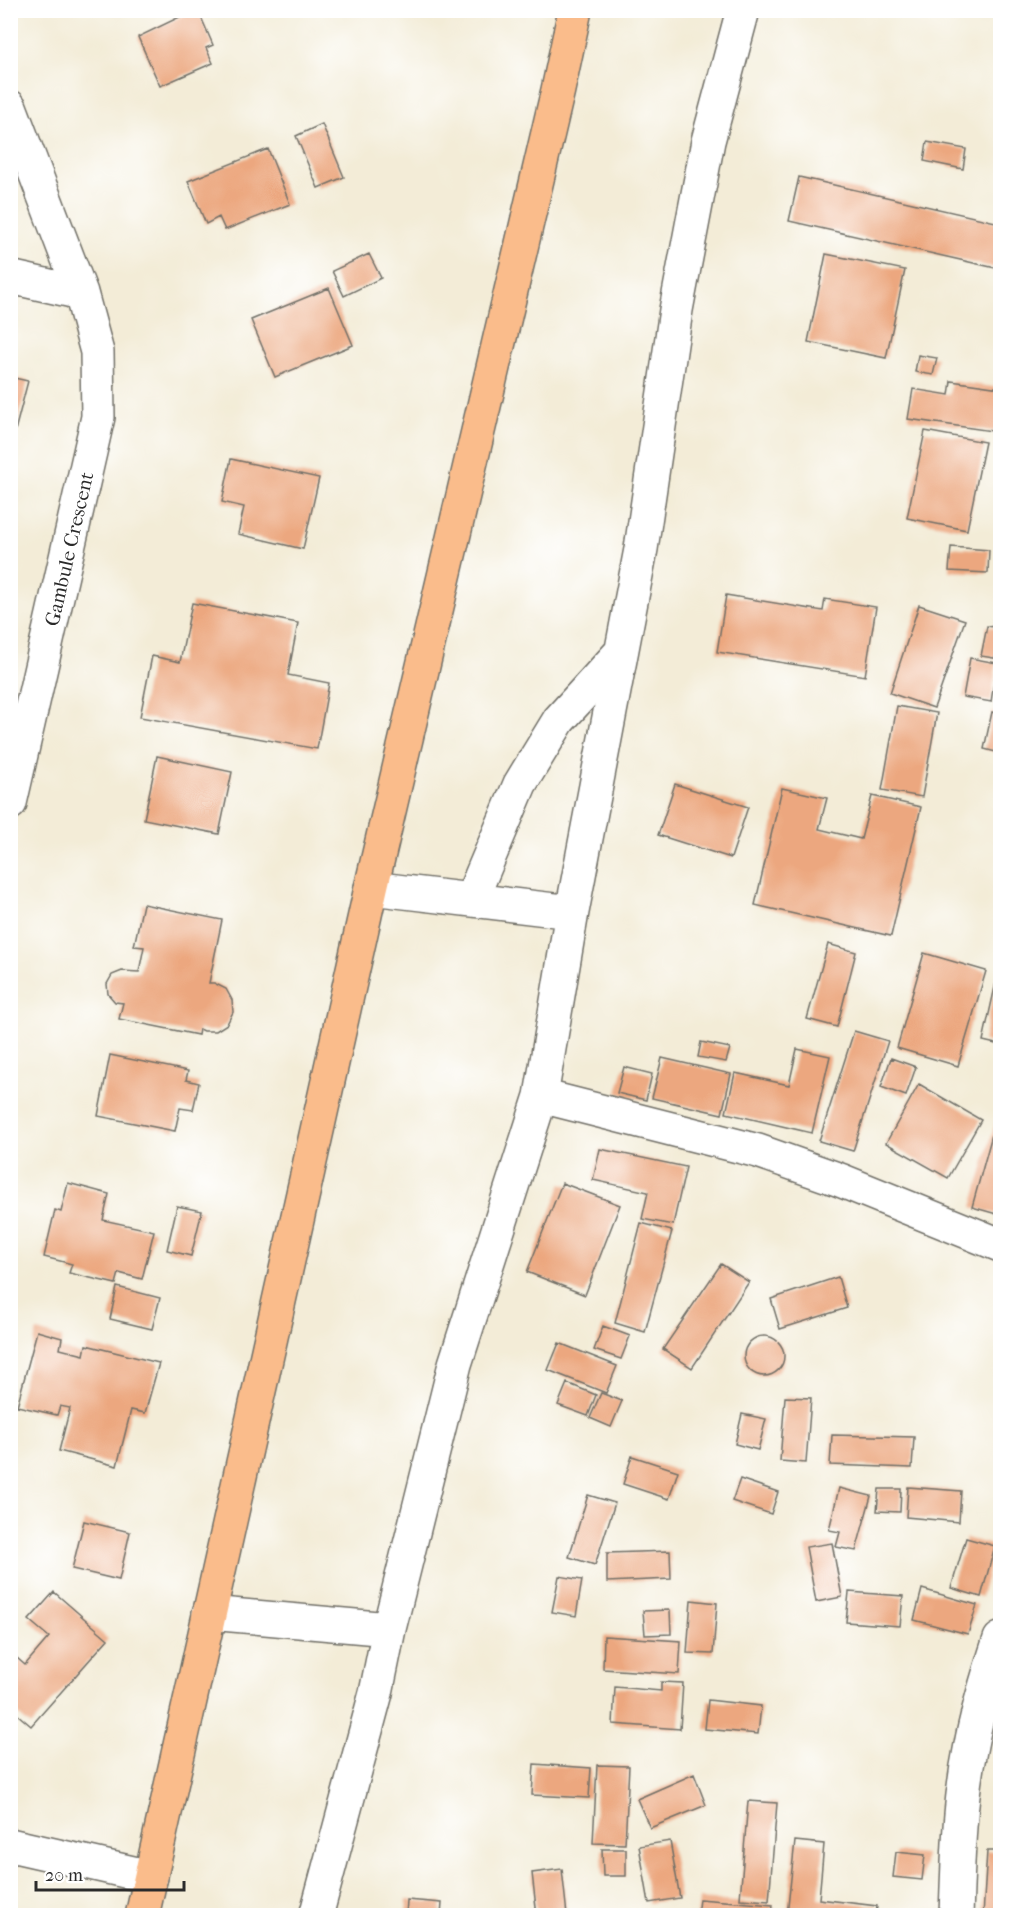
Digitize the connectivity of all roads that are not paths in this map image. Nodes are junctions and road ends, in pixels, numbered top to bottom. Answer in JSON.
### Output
{"nodes":[{"id":1,"x":576,"y":10,"type":"edge"},
{"id":2,"x":743,"y":10,"type":"edge"},
{"id":3,"x":10,"y":106,"type":"edge"},
{"id":4,"x":10,"y":277,"type":"edge"},
{"id":5,"x":81,"y":293,"type":"junction"},
{"id":6,"x":621,"y":652,"type":"junction"},
{"id":7,"x":10,"y":803,"type":"edge"},
{"id":8,"x":371,"y":888,"type":"junction"},
{"id":9,"x":471,"y":900,"type":"junction"},
{"id":10,"x":572,"y":912,"type":"junction"},
{"id":11,"x":541,"y":1096,"type":"junction"},
{"id":12,"x":1000,"y":1245,"type":"edge"},
{"id":13,"x":210,"y":1613,"type":"junction"},
{"id":14,"x":389,"y":1629,"type":"junction"},
{"id":15,"x":1000,"y":1639,"type":"edge"},
{"id":16,"x":10,"y":1845,"type":"edge"},
{"id":17,"x":151,"y":1877,"type":"junction"},
{"id":18,"x":142,"y":1916,"type":"edge"},
{"id":19,"x":315,"y":1916,"type":"edge"},
{"id":20,"x":956,"y":1916,"type":"edge"}],
"edges":[{"from":1,"to":8,"type":"main road"},
{"from":2,"to":6,"type":"street"},
{"from":3,"to":5,"type":"street","name":"Gambule Crescent"},
{"from":4,"to":5,"type":"street"},
{"from":5,"to":7,"type":"street","name":"Gambule Crescent"},
{"from":6,"to":9,"type":"street"},
{"from":6,"to":10,"type":"street"},
{"from":8,"to":9,"type":"street"},
{"from":8,"to":13,"type":"main road"},
{"from":9,"to":10,"type":"street"},
{"from":10,"to":11,"type":"street"},
{"from":11,"to":12,"type":"street"},
{"from":11,"to":14,"type":"street"},
{"from":13,"to":14,"type":"street"},
{"from":13,"to":17,"type":"main road"},
{"from":14,"to":19,"type":"street"},
{"from":15,"to":20,"type":"street"},
{"from":16,"to":17,"type":"street"},
{"from":17,"to":18,"type":"main road"}]}
